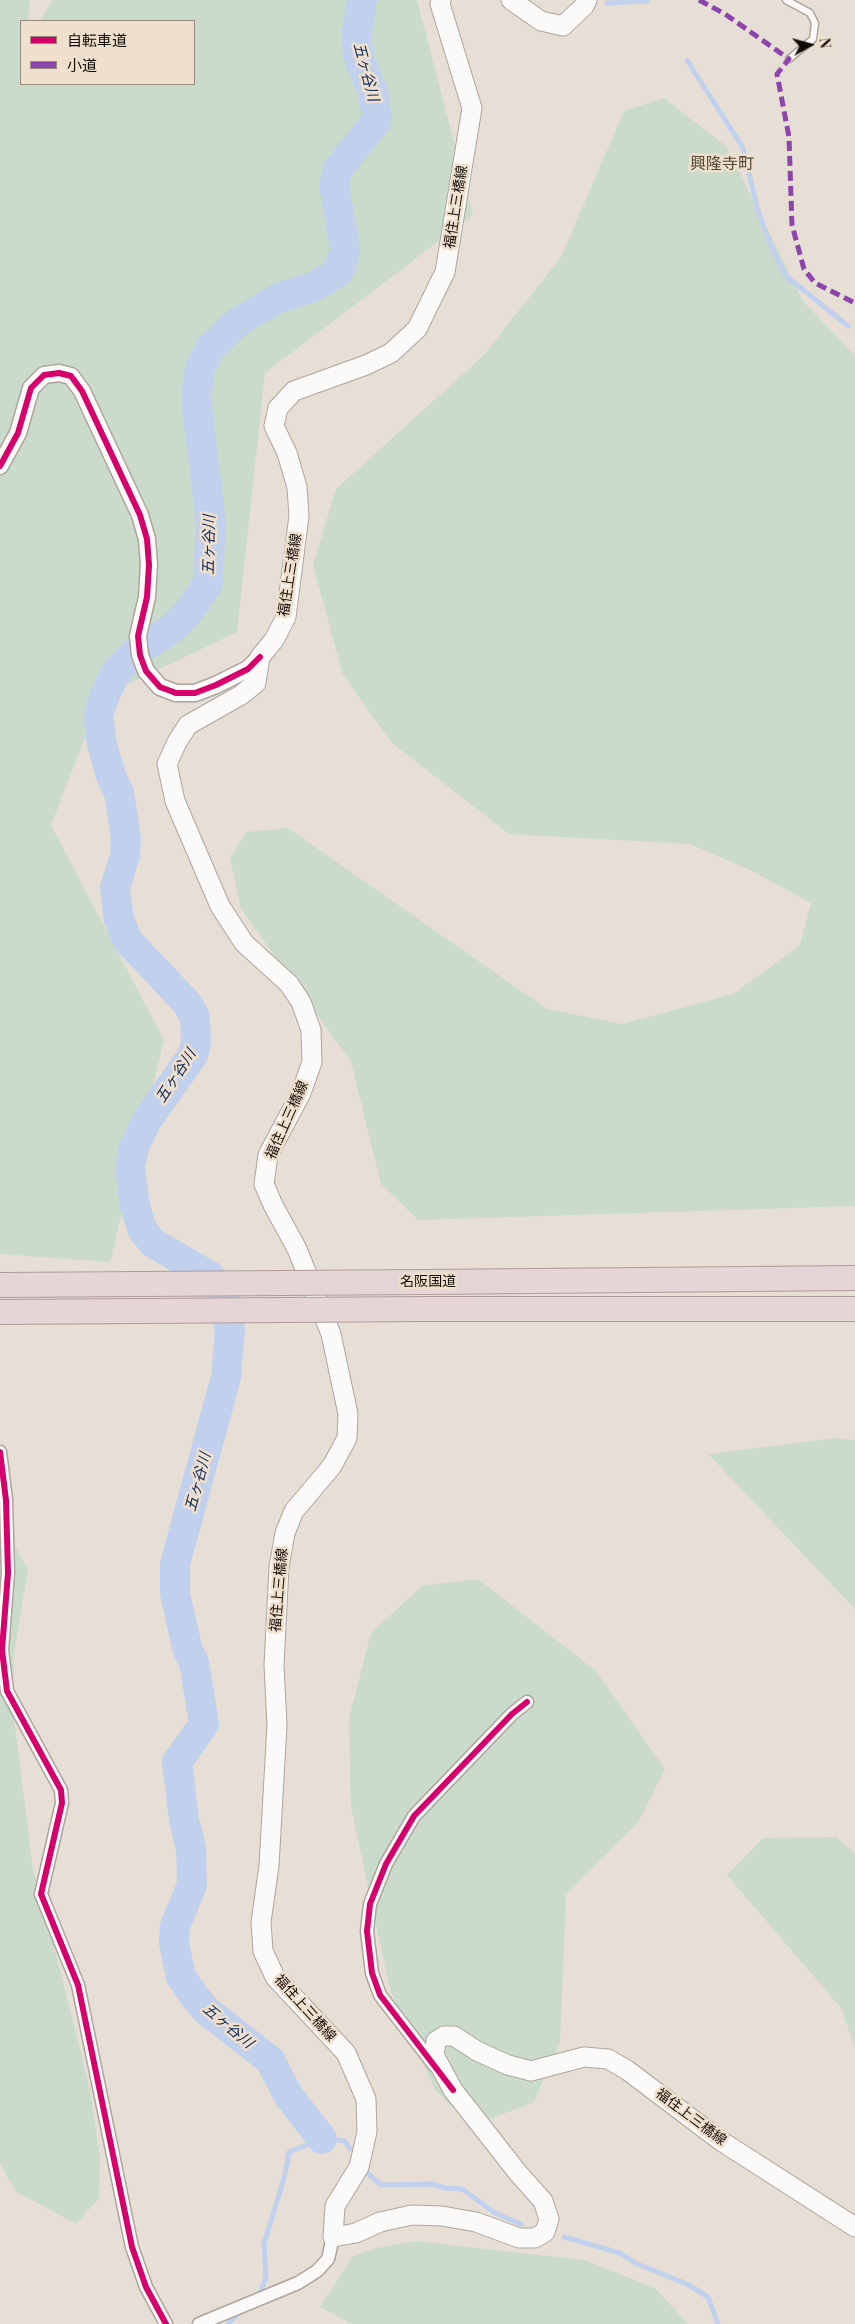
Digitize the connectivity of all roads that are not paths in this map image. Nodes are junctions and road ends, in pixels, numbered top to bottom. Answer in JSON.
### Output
{"nodes":[{"id":1,"x":441,"y":0,"type":"edge"},
{"id":2,"x":511,"y":0,"type":"edge"},
{"id":3,"x":587,"y":0,"type":"edge"},
{"id":4,"x":786,"y":0,"type":"edge"},
{"id":5,"x":789,"y":59,"type":"dead end"},
{"id":6,"x":0,"y":466,"type":"edge"},
{"id":7,"x":260,"y":657,"type":"junction"},
{"id":8,"x":855,"y":1278,"type":"edge"},
{"id":9,"x":0,"y":1285,"type":"edge"},
{"id":10,"x":855,"y":1309,"type":"edge"},
{"id":11,"x":0,"y":1312,"type":"edge"},
{"id":12,"x":0,"y":1452,"type":"edge"},
{"id":13,"x":527,"y":1702,"type":"dead end"},
{"id":14,"x":453,"y":2090,"type":"junction"},
{"id":15,"x":855,"y":2227,"type":"edge"},
{"id":16,"x":334,"y":2236,"type":"junction"},
{"id":17,"x":166,"y":2324,"type":"edge"},
{"id":18,"x":199,"y":2324,"type":"edge"}],
"edges":[{"from":1,"to":7,"type":"main road","name":"福住上三橋線"},
{"from":2,"to":3,"type":"main road"},
{"from":4,"to":5,"type":"lane"},
{"from":6,"to":7,"type":"street"},
{"from":7,"to":16,"type":"main road","name":"福住上三橋線"},
{"from":8,"to":9,"type":"highway","name":"名阪国道","bridge":true},
{"from":10,"to":11,"type":"highway","name":"名阪国道","bridge":true},
{"from":12,"to":17,"type":"street"},
{"from":13,"to":14,"type":"street"},
{"from":14,"to":15,"type":"main road","name":"福住上三橋線"},
{"from":14,"to":16,"type":"main road","name":"福住上三橋線"},
{"from":16,"to":18,"type":"street"}]}
